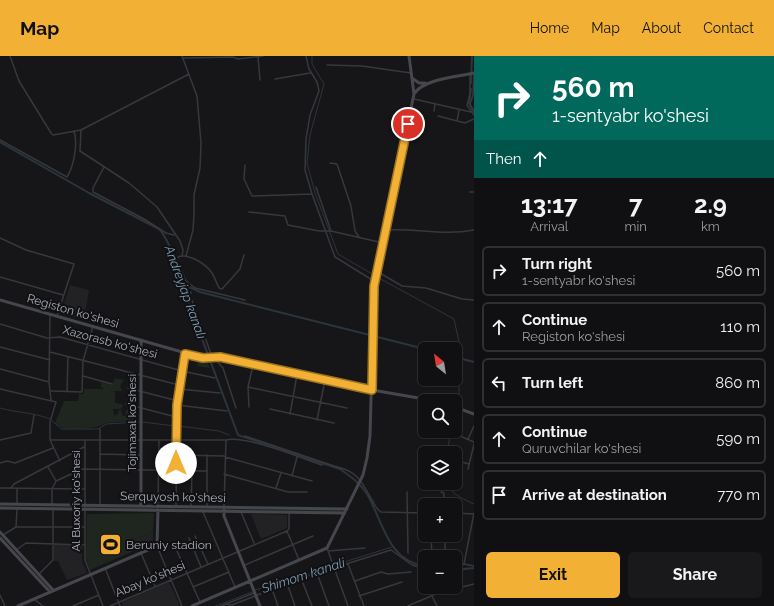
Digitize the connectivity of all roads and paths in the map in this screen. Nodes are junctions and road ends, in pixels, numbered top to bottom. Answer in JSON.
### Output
{"nodes":[{"id":1,"x":10,"y":56,"type":"edge"},
{"id":2,"x":263,"y":56,"type":"edge"},
{"id":3,"x":306,"y":56,"type":"edge"},
{"id":4,"x":409,"y":56,"type":"edge"},
{"id":5,"x":182,"y":57,"type":"edge"},
{"id":6,"x":258,"y":57,"type":"edge"},
{"id":7,"x":328,"y":65,"type":"dead end"},
{"id":8,"x":310,"y":73,"type":"junction"},
{"id":9,"x":189,"y":74,"type":"junction"},
{"id":10,"x":412,"y":74,"type":"junction"},
{"id":11,"x":472,"y":74,"type":"edge"},
{"id":12,"x":412,"y":78,"type":"junction"},
{"id":13,"x":275,"y":79,"type":"dead end"},
{"id":14,"x":260,"y":80,"type":"dead end"},
{"id":15,"x":428,"y":83,"type":"junction"},
{"id":16,"x":414,"y":94,"type":"junction"},
{"id":17,"x":413,"y":99,"type":"junction"},
{"id":18,"x":435,"y":104,"type":"junction"},
{"id":19,"x":459,"y":110,"type":"junction"},
{"id":20,"x":434,"y":111,"type":"dead end"},
{"id":21,"x":474,"y":111,"type":"edge"},
{"id":22,"x":471,"y":112,"type":"junction"},
{"id":23,"x":474,"y":115,"type":"edge"},
{"id":24,"x":438,"y":116,"type":"dead end"},
{"id":25,"x":474,"y":120,"type":"edge"},
{"id":26,"x":457,"y":121,"type":"junction"},
{"id":27,"x":81,"y":130,"type":"junction"},
{"id":28,"x":74,"y":131,"type":"junction"},
{"id":29,"x":0,"y":140,"type":"edge"},
{"id":30,"x":330,"y":163,"type":"dead end"},
{"id":31,"x":245,"y":165,"type":"dead end"},
{"id":32,"x":104,"y":167,"type":"junction"},
{"id":33,"x":316,"y":187,"type":"dead end"},
{"id":34,"x":470,"y":192,"type":"dead end"},
{"id":35,"x":474,"y":192,"type":"edge"},
{"id":36,"x":312,"y":194,"type":"junction"},
{"id":37,"x":249,"y":212,"type":"dead end"},
{"id":38,"x":324,"y":230,"type":"junction"},
{"id":39,"x":387,"y":230,"type":"junction"},
{"id":40,"x":474,"y":230,"type":"edge"},
{"id":41,"x":331,"y":231,"type":"junction"},
{"id":42,"x":174,"y":236,"type":"junction"},
{"id":43,"x":359,"y":237,"type":"junction"},
{"id":44,"x":0,"y":238,"type":"edge"},
{"id":45,"x":383,"y":243,"type":"junction"},
{"id":46,"x":244,"y":255,"type":"dead end"},
{"id":47,"x":182,"y":256,"type":"junction"},
{"id":48,"x":186,"y":256,"type":"junction"},
{"id":49,"x":377,"y":272,"type":"junction"},
{"id":50,"x":0,"y":276,"type":"edge"},
{"id":51,"x":375,"y":280,"type":"junction"},
{"id":52,"x":191,"y":292,"type":"dead end"},
{"id":53,"x":63,"y":295,"type":"junction"},
{"id":54,"x":0,"y":300,"type":"edge"},
{"id":55,"x":245,"y":300,"type":"dead end"},
{"id":56,"x":474,"y":300,"type":"edge"},
{"id":57,"x":50,"y":315,"type":"junction"},
{"id":58,"x":57,"y":317,"type":"junction"},
{"id":59,"x":0,"y":324,"type":"edge"},
{"id":60,"x":93,"y":326,"type":"junction"},
{"id":61,"x":49,"y":337,"type":"junction"},
{"id":62,"x":141,"y":340,"type":"junction"},
{"id":63,"x":87,"y":344,"type":"junction"},
{"id":64,"x":0,"y":347,"type":"edge"},
{"id":65,"x":50,"y":352,"type":"junction"},
{"id":66,"x":185,"y":354,"type":"junction"},
{"id":67,"x":68,"y":357,"type":"junction"},
{"id":68,"x":214,"y":357,"type":"junction"},
{"id":69,"x":141,"y":359,"type":"junction"},
{"id":70,"x":50,"y":360,"type":"junction"},
{"id":71,"x":83,"y":361,"type":"junction"},
{"id":72,"x":253,"y":365,"type":"junction"},
{"id":73,"x":0,"y":368,"type":"edge"},
{"id":74,"x":182,"y":371,"type":"junction"},
{"id":75,"x":298,"y":374,"type":"junction"},
{"id":76,"x":83,"y":376,"type":"junction"},
{"id":77,"x":142,"y":376,"type":"junction"},
{"id":78,"x":215,"y":378,"type":"dead end"},
{"id":79,"x":325,"y":379,"type":"junction"},
{"id":80,"x":49,"y":382,"type":"junction"},
{"id":81,"x":112,"y":384,"type":"dead end"},
{"id":82,"x":180,"y":385,"type":"junction"},
{"id":83,"x":248,"y":387,"type":"junction"},
{"id":84,"x":128,"y":388,"type":"dead end"},
{"id":85,"x":0,"y":389,"type":"edge"},
{"id":86,"x":180,"y":389,"type":"junction"},
{"id":87,"x":372,"y":390,"type":"junction"},
{"id":88,"x":51,"y":391,"type":"junction"},
{"id":89,"x":67,"y":392,"type":"junction"},
{"id":90,"x":141,"y":392,"type":"junction"},
{"id":91,"x":220,"y":393,"type":"dead end"},
{"id":92,"x":293,"y":397,"type":"junction"},
{"id":93,"x":418,"y":398,"type":"edge"},
{"id":94,"x":52,"y":400,"type":"junction"},
{"id":95,"x":178,"y":401,"type":"junction"},
{"id":96,"x":321,"y":402,"type":"junction"},
{"id":97,"x":126,"y":404,"type":"dead end"},
{"id":98,"x":177,"y":405,"type":"junction"},
{"id":99,"x":249,"y":407,"type":"dead end"},
{"id":100,"x":141,"y":408,"type":"junction"},
{"id":101,"x":236,"y":408,"type":"dead end"},
{"id":102,"x":347,"y":408,"type":"dead end"},
{"id":103,"x":270,"y":409,"type":"dead end"},
{"id":104,"x":462,"y":410,"type":"edge"},
{"id":105,"x":227,"y":411,"type":"dead end"},
{"id":106,"x":290,"y":414,"type":"junction"},
{"id":107,"x":474,"y":414,"type":"edge"},
{"id":108,"x":34,"y":415,"type":"dead end"},
{"id":109,"x":177,"y":418,"type":"junction"},
{"id":110,"x":317,"y":420,"type":"junction"},
{"id":111,"x":334,"y":423,"type":"dead end"},
{"id":112,"x":474,"y":426,"type":"edge"},
{"id":113,"x":100,"y":429,"type":"dead end"},
{"id":114,"x":245,"y":436,"type":"dead end"},
{"id":115,"x":462,"y":437,"type":"edge"},
{"id":116,"x":100,"y":439,"type":"junction"},
{"id":117,"x":141,"y":439,"type":"junction"},
{"id":118,"x":176,"y":439,"type":"junction"},
{"id":119,"x":0,"y":440,"type":"edge"},
{"id":120,"x":50,"y":440,"type":"junction"},
{"id":121,"x":85,"y":440,"type":"junction"},
{"id":122,"x":159,"y":440,"type":"junction"},
{"id":123,"x":226,"y":440,"type":"junction"},
{"id":124,"x":468,"y":440,"type":"junction"},
{"id":125,"x":474,"y":443,"type":"edge"},
{"id":126,"x":84,"y":447,"type":"junction"},
{"id":127,"x":53,"y":448,"type":"junction"},
{"id":128,"x":100,"y":454,"type":"junction"},
{"id":129,"x":141,"y":454,"type":"junction"},
{"id":130,"x":176,"y":455,"type":"junction"},
{"id":131,"x":207,"y":455,"type":"junction"},
{"id":132,"x":225,"y":457,"type":"junction"},
{"id":133,"x":297,"y":457,"type":"junction"},
{"id":134,"x":60,"y":461,"type":"junction"},
{"id":135,"x":462,"y":462,"type":"edge"},
{"id":136,"x":0,"y":463,"type":"edge"},
{"id":137,"x":469,"y":464,"type":"junction"},
{"id":138,"x":322,"y":465,"type":"dead end"},
{"id":139,"x":48,"y":467,"type":"junction"},
{"id":140,"x":85,"y":469,"type":"junction"},
{"id":141,"x":468,"y":469,"type":"dead end"},
{"id":142,"x":100,"y":470,"type":"junction"},
{"id":143,"x":141,"y":470,"type":"junction"},
{"id":144,"x":159,"y":471,"type":"junction"},
{"id":145,"x":176,"y":471,"type":"junction"},
{"id":146,"x":192,"y":471,"type":"junction"},
{"id":147,"x":207,"y":471,"type":"junction"},
{"id":148,"x":281,"y":473,"type":"junction"},
{"id":149,"x":224,"y":474,"type":"junction"},
{"id":150,"x":292,"y":476,"type":"junction"},
{"id":151,"x":360,"y":480,"type":"junction"},
{"id":152,"x":56,"y":481,"type":"junction"},
{"id":153,"x":312,"y":481,"type":"dead end"},
{"id":154,"x":0,"y":488,"type":"edge"},
{"id":155,"x":11,"y":488,"type":"junction"},
{"id":156,"x":17,"y":488,"type":"junction"},
{"id":157,"x":276,"y":488,"type":"junction"},
{"id":158,"x":52,"y":489,"type":"junction"},
{"id":159,"x":85,"y":489,"type":"junction"},
{"id":160,"x":307,"y":492,"type":"dead end"},
{"id":161,"x":407,"y":492,"type":"dead end"},
{"id":162,"x":441,"y":492,"type":"dead end"},
{"id":163,"x":444,"y":498,"type":"edge"},
{"id":164,"x":0,"y":504,"type":"edge"},
{"id":165,"x":17,"y":504,"type":"junction"},
{"id":166,"x":52,"y":505,"type":"junction"},
{"id":167,"x":85,"y":505,"type":"junction"},
{"id":168,"x":100,"y":506,"type":"junction"},
{"id":169,"x":140,"y":506,"type":"junction"},
{"id":170,"x":176,"y":506,"type":"junction"},
{"id":171,"x":191,"y":507,"type":"junction"},
{"id":172,"x":207,"y":507,"type":"junction"},
{"id":173,"x":224,"y":507,"type":"junction"},
{"id":174,"x":0,"y":508,"type":"edge"},
{"id":175,"x":17,"y":509,"type":"junction"},
{"id":176,"x":158,"y":509,"type":"junction"},
{"id":177,"x":53,"y":510,"type":"junction"},
{"id":178,"x":85,"y":510,"type":"junction"},
{"id":179,"x":346,"y":511,"type":"junction"},
{"id":180,"x":203,"y":512,"type":"junction"},
{"id":181,"x":223,"y":512,"type":"junction"},
{"id":182,"x":241,"y":512,"type":"junction"},
{"id":183,"x":289,"y":512,"type":"junction"},
{"id":184,"x":407,"y":513,"type":"junction"},
{"id":185,"x":418,"y":513,"type":"edge"},
{"id":186,"x":474,"y":513,"type":"edge"},
{"id":187,"x":462,"y":514,"type":"edge"},
{"id":188,"x":16,"y":527,"type":"junction"},
{"id":189,"x":85,"y":527,"type":"junction"},
{"id":190,"x":52,"y":528,"type":"junction"},
{"id":191,"x":287,"y":531,"type":"junction"},
{"id":192,"x":1,"y":536,"type":"edge"},
{"id":193,"x":196,"y":536,"type":"dead end"},
{"id":194,"x":313,"y":536,"type":"dead end"},
{"id":195,"x":189,"y":538,"type":"dead end"},
{"id":196,"x":445,"y":542,"type":"edge"},
{"id":197,"x":52,"y":544,"type":"junction"},
{"id":198,"x":255,"y":544,"type":"junction"},
{"id":199,"x":85,"y":545,"type":"junction"},
{"id":200,"x":293,"y":545,"type":"junction"},
{"id":201,"x":157,"y":546,"type":"junction"},
{"id":202,"x":365,"y":548,"type":"dead end"},
{"id":203,"x":327,"y":549,"type":"junction"},
{"id":204,"x":16,"y":550,"type":"junction"},
{"id":205,"x":445,"y":550,"type":"dead end"},
{"id":206,"x":176,"y":551,"type":"dead end"},
{"id":207,"x":239,"y":551,"type":"junction"},
{"id":208,"x":141,"y":553,"type":"junction"},
{"id":209,"x":408,"y":553,"type":"dead end"},
{"id":210,"x":222,"y":558,"type":"junction"},
{"id":211,"x":299,"y":560,"type":"junction"},
{"id":212,"x":208,"y":564,"type":"junction"},
{"id":213,"x":348,"y":564,"type":"junction"},
{"id":214,"x":464,"y":564,"type":"joint"},
{"id":215,"x":245,"y":565,"type":"junction"},
{"id":216,"x":474,"y":566,"type":"edge"},
{"id":217,"x":201,"y":567,"type":"junction"},
{"id":218,"x":418,"y":567,"type":"edge"},
{"id":219,"x":105,"y":568,"type":"junction"},
{"id":220,"x":333,"y":568,"type":"junction"},
{"id":221,"x":229,"y":572,"type":"junction"},
{"id":222,"x":411,"y":572,"type":"dead end"},
{"id":223,"x":186,"y":573,"type":"junction"},
{"id":224,"x":317,"y":573,"type":"junction"},
{"id":225,"x":39,"y":575,"type":"junction"},
{"id":226,"x":90,"y":575,"type":"junction"},
{"id":227,"x":301,"y":578,"type":"junction"},
{"id":228,"x":171,"y":580,"type":"junction"},
{"id":229,"x":251,"y":580,"type":"junction"},
{"id":230,"x":355,"y":581,"type":"junction"},
{"id":231,"x":402,"y":582,"type":"dead end"},
{"id":232,"x":287,"y":583,"type":"junction"},
{"id":233,"x":474,"y":584,"type":"edge"},
{"id":234,"x":155,"y":587,"type":"junction"},
{"id":235,"x":193,"y":587,"type":"junction"},
{"id":236,"x":235,"y":587,"type":"junction"},
{"id":237,"x":272,"y":590,"type":"junction"},
{"id":238,"x":52,"y":591,"type":"junction"},
{"id":239,"x":256,"y":592,"type":"junction"},
{"id":240,"x":0,"y":595,"type":"edge"},
{"id":241,"x":99,"y":595,"type":"junction"},
{"id":242,"x":360,"y":596,"type":"junction"},
{"id":243,"x":432,"y":596,"type":"junction"},
{"id":244,"x":34,"y":599,"type":"junction"},
{"id":245,"x":119,"y":602,"type":"junction"},
{"id":246,"x":200,"y":603,"type":"junction"},
{"id":247,"x":5,"y":606,"type":"edge"},
{"id":248,"x":18,"y":606,"type":"edge"},
{"id":249,"x":43,"y":606,"type":"edge"},
{"id":250,"x":73,"y":606,"type":"edge"},
{"id":251,"x":103,"y":606,"type":"edge"},
{"id":252,"x":110,"y":606,"type":"edge"},
{"id":253,"x":120,"y":606,"type":"edge"},
{"id":254,"x":182,"y":606,"type":"edge"},
{"id":255,"x":192,"y":606,"type":"edge"},
{"id":256,"x":221,"y":606,"type":"edge"},
{"id":257,"x":260,"y":606,"type":"edge"},
{"id":258,"x":278,"y":606,"type":"edge"},
{"id":259,"x":295,"y":606,"type":"edge"},
{"id":260,"x":312,"y":606,"type":"edge"},
{"id":261,"x":329,"y":606,"type":"edge"},
{"id":262,"x":348,"y":606,"type":"edge"},
{"id":263,"x":364,"y":606,"type":"edge"},
{"id":264,"x":408,"y":606,"type":"edge"},
{"id":265,"x":437,"y":606,"type":"edge"}],
"edges":[{"from":1,"to":28,"type":"street"},
{"from":2,"to":6,"type":"street"},
{"from":3,"to":8,"type":"street"},
{"from":4,"to":10,"type":"street"},
{"from":5,"to":6,"type":"street"},
{"from":5,"to":9,"type":"street"},
{"from":6,"to":14,"type":"street"},
{"from":7,"to":10,"type":"street"},
{"from":8,"to":13,"type":"street"},
{"from":8,"to":36,"type":"street"},
{"from":9,"to":27,"type":"street"},
{"from":9,"to":48,"type":"street"},
{"from":10,"to":12,"type":"street"},
{"from":11,"to":15,"type":"street"},
{"from":11,"to":21,"type":"street"},
{"from":11,"to":22,"type":"street"},
{"from":12,"to":15,"type":"street"},
{"from":12,"to":16,"type":"street"},
{"from":15,"to":16,"type":"street"},
{"from":16,"to":17,"type":"street"},
{"from":17,"to":18,"type":"street"},
{"from":17,"to":39,"type":"street"},
{"from":18,"to":19,"type":"street"},
{"from":18,"to":20,"type":"street"},
{"from":19,"to":22,"type":"street"},
{"from":19,"to":26,"type":"street"},
{"from":22,"to":23,"type":"street"},
{"from":24,"to":26,"type":"street"},
{"from":25,"to":26,"type":"street"},
{"from":27,"to":28,"type":"street"},
{"from":27,"to":32,"type":"street"},
{"from":28,"to":29,"type":"street"},
{"from":30,"to":43,"type":"street"},
{"from":31,"to":36,"type":"street"},
{"from":32,"to":42,"type":"street"},
{"from":32,"to":42,"type":"street"},
{"from":33,"to":41,"type":"street"},
{"from":34,"to":35,"type":"street"},
{"from":36,"to":38,"type":"street"},
{"from":37,"to":38,"type":"street"},
{"from":38,"to":41,"type":"street"},
{"from":38,"to":51,"type":"street"},
{"from":39,"to":40,"type":"street"},
{"from":39,"to":45,"type":"street"},
{"from":41,"to":43,"type":"street"},
{"from":42,"to":47,"type":"street"},
{"from":43,"to":45,"type":"street"},
{"from":44,"to":53,"type":"street"},
{"from":45,"to":49,"type":"street"},
{"from":46,"to":48,"type":"street"},
{"from":47,"to":48,"type":"street"},
{"from":47,"to":55,"type":"street"},
{"from":49,"to":51,"type":"street"},
{"from":49,"to":56,"type":"street"},
{"from":50,"to":53,"type":"street"},
{"from":51,"to":87,"type":"street"},
{"from":52,"to":68,"type":"street"},
{"from":53,"to":58,"type":"street"},
{"from":54,"to":57,"type":"street","name":"Registon ko'shesi"},
{"from":57,"to":58,"type":"street","name":"Registon ko'shesi"},
{"from":57,"to":61,"type":"street"},
{"from":58,"to":60,"type":"street","name":"Registon ko'shesi"},
{"from":59,"to":61,"type":"street","name":"Xazorasb ko'shesi"},
{"from":60,"to":62,"type":"street","name":"Registon ko'shesi"},
{"from":60,"to":63,"type":"street"},
{"from":61,"to":63,"type":"street","name":"Xazorasb ko'shesi"},
{"from":61,"to":65,"type":"street"},
{"from":62,"to":66,"type":"street","name":"Registon ko'shesi"},
{"from":62,"to":69,"type":"street","name":"Tojimaxal ko'shesi"},
{"from":63,"to":69,"type":"street","name":"Xazorasb ko'shesi"},
{"from":63,"to":71,"type":"street"},
{"from":64,"to":70,"type":"street"},
{"from":65,"to":67,"type":"street"},
{"from":65,"to":70,"type":"street"},
{"from":66,"to":68,"type":"street","name":"Registon ko'shesi"},
{"from":66,"to":74,"type":"street"},
{"from":67,"to":71,"type":"street"},
{"from":67,"to":89,"type":"street"},
{"from":68,"to":72,"type":"street"},
{"from":68,"to":101,"type":"street"},
{"from":69,"to":74,"type":"street","name":"Xazorasb ko'shesi"},
{"from":69,"to":77,"type":"street","name":"Tojimaxal ko'shesi"},
{"from":70,"to":80,"type":"street"},
{"from":71,"to":76,"type":"street"},
{"from":71,"to":77,"type":"street"},
{"from":72,"to":75,"type":"street"},
{"from":72,"to":83,"type":"street"},
{"from":73,"to":80,"type":"street"},
{"from":74,"to":78,"type":"street","name":"Xazorasb ko'shesi"},
{"from":74,"to":82,"type":"street"},
{"from":75,"to":79,"type":"street"},
{"from":75,"to":92,"type":"street"},
{"from":76,"to":81,"type":"street"},
{"from":76,"to":89,"type":"street"},
{"from":77,"to":82,"type":"street"},
{"from":77,"to":90,"type":"street","name":"Tojimaxal ko'shesi"},
{"from":79,"to":87,"type":"street"},
{"from":79,"to":96,"type":"street"},
{"from":80,"to":88,"type":"street"},
{"from":82,"to":86,"type":"street"},
{"from":83,"to":92,"type":"street"},
{"from":83,"to":99,"type":"street"},
{"from":84,"to":90,"type":"street"},
{"from":85,"to":94,"type":"street"},
{"from":86,"to":91,"type":"street"},
{"from":86,"to":95,"type":"street"},
{"from":87,"to":93,"type":"street"},
{"from":87,"to":151,"type":"street"},
{"from":88,"to":89,"type":"street"},
{"from":88,"to":94,"type":"street"},
{"from":90,"to":95,"type":"street"},
{"from":90,"to":100,"type":"street","name":"Tojimaxal ko'shesi"},
{"from":92,"to":96,"type":"street"},
{"from":92,"to":106,"type":"street"},
{"from":94,"to":120,"type":"street"},
{"from":95,"to":98,"type":"street"},
{"from":96,"to":102,"type":"street"},
{"from":96,"to":110,"type":"street"},
{"from":97,"to":100,"type":"street"},
{"from":98,"to":105,"type":"street"},
{"from":98,"to":109,"type":"street"},
{"from":100,"to":109,"type":"street"},
{"from":100,"to":117,"type":"street","name":"Tojimaxal ko'shesi"},
{"from":103,"to":106,"type":"street"},
{"from":104,"to":107,"type":"street"},
{"from":106,"to":110,"type":"street"},
{"from":108,"to":119,"type":"street"},
{"from":109,"to":118,"type":"street"},
{"from":110,"to":111,"type":"street"},
{"from":112,"to":124,"type":"street"},
{"from":113,"to":116,"type":"street"},
{"from":114,"to":151,"type":"street"},
{"from":115,"to":124,"type":"street"},
{"from":116,"to":117,"type":"street"},
{"from":116,"to":121,"type":"street"},
{"from":116,"to":128,"type":"street"},
{"from":117,"to":122,"type":"street"},
{"from":117,"to":129,"type":"street","name":"Tojimaxal ko'shesi"},
{"from":118,"to":122,"type":"street"},
{"from":118,"to":123,"type":"street"},
{"from":118,"to":130,"type":"street"},
{"from":120,"to":121,"type":"street"},
{"from":120,"to":127,"type":"street"},
{"from":121,"to":126,"type":"street","name":"Al Buxoriy ko'shesi"},
{"from":122,"to":144,"type":"street"},
{"from":123,"to":132,"type":"street"},
{"from":123,"to":133,"type":"street"},
{"from":124,"to":125,"type":"street"},
{"from":125,"to":137,"type":"street"},
{"from":126,"to":134,"type":"street"},
{"from":126,"to":140,"type":"street","name":"Al Buxoriy ko'shesi"},
{"from":127,"to":134,"type":"street"},
{"from":127,"to":136,"type":"street"},
{"from":128,"to":129,"type":"street"},
{"from":128,"to":142,"type":"street"},
{"from":129,"to":143,"type":"street","name":"Tojimaxal ko'shesi"},
{"from":130,"to":131,"type":"street"},
{"from":130,"to":145,"type":"street"},
{"from":131,"to":132,"type":"street"},
{"from":131,"to":147,"type":"street"},
{"from":132,"to":148,"type":"street"},
{"from":132,"to":149,"type":"street"},
{"from":133,"to":138,"type":"street"},
{"from":133,"to":150,"type":"street"},
{"from":134,"to":139,"type":"street"},
{"from":135,"to":137,"type":"street"},
{"from":137,"to":141,"type":"street"},
{"from":139,"to":152,"type":"street"},
{"from":139,"to":155,"type":"street"},
{"from":140,"to":142,"type":"street"},
{"from":140,"to":152,"type":"street"},
{"from":140,"to":159,"type":"street","name":"Al Buxoriy ko'shesi"},
{"from":142,"to":143,"type":"street"},
{"from":142,"to":168,"type":"street"},
{"from":143,"to":144,"type":"street"},
{"from":143,"to":169,"type":"street","name":"Tojimaxal ko'shesi"},
{"from":144,"to":145,"type":"street"},
{"from":144,"to":176,"type":"street"},
{"from":145,"to":146,"type":"street"},
{"from":145,"to":170,"type":"street"},
{"from":146,"to":147,"type":"street"},
{"from":146,"to":171,"type":"street"},
{"from":147,"to":172,"type":"street"},
{"from":148,"to":150,"type":"street"},
{"from":148,"to":157,"type":"street"},
{"from":149,"to":157,"type":"street"},
{"from":149,"to":173,"type":"street"},
{"from":150,"to":153,"type":"street"},
{"from":151,"to":179,"type":"street"},
{"from":151,"to":184,"type":"street"},
{"from":152,"to":158,"type":"street"},
{"from":154,"to":155,"type":"street"},
{"from":155,"to":156,"type":"street"},
{"from":156,"to":158,"type":"street"},
{"from":156,"to":165,"type":"street"},
{"from":157,"to":160,"type":"street"},
{"from":158,"to":159,"type":"street"},
{"from":158,"to":166,"type":"street"},
{"from":159,"to":167,"type":"street","name":"Al Buxoriy ko'shesi"},
{"from":161,"to":184,"type":"street"},
{"from":162,"to":163,"type":"street"},
{"from":164,"to":165,"type":"street","name":"Serquyosh ko'shesi"},
{"from":165,"to":166,"type":"street","name":"Serquyosh ko'shesi"},
{"from":166,"to":167,"type":"street","name":"Serquyosh ko'shesi"},
{"from":166,"to":177,"type":"street"},
{"from":167,"to":168,"type":"street","name":"Serquyosh ko'shesi"},
{"from":167,"to":178,"type":"street","name":"Al Buxoriy ko'shesi"},
{"from":168,"to":169,"type":"street","name":"Serquyosh ko'shesi"},
{"from":169,"to":176,"type":"street","name":"Serquyosh ko'shesi"},
{"from":170,"to":171,"type":"street","name":"Serquyosh ko'shesi"},
{"from":170,"to":176,"type":"street","name":"Serquyosh ko'shesi"},
{"from":171,"to":172,"type":"street","name":"Serquyosh ko'shesi"},
{"from":172,"to":173,"type":"street","name":"Serquyosh ko'shesi"},
{"from":173,"to":179,"type":"street","name":"Serquyosh ko'shesi"},
{"from":173,"to":181,"type":"street"},
{"from":174,"to":175,"type":"street","name":"Serquyosh ko'shesi"},
{"from":175,"to":177,"type":"street","name":"Serquyosh ko'shesi"},
{"from":175,"to":188,"type":"street"},
{"from":176,"to":178,"type":"street","name":"Serquyosh ko'shesi"},
{"from":176,"to":180,"type":"street","name":"Serquyosh ko'shesi"},
{"from":176,"to":201,"type":"street"},
{"from":177,"to":178,"type":"street","name":"Serquyosh ko'shesi"},
{"from":177,"to":190,"type":"street"},
{"from":178,"to":189,"type":"street","name":"Al Buxoriy ko'shesi"},
{"from":179,"to":183,"type":"street","name":"Serquyosh ko'shesi"},
{"from":179,"to":203,"type":"street"},
{"from":180,"to":181,"type":"street","name":"Serquyosh ko'shesi"},
{"from":180,"to":210,"type":"street"},
{"from":181,"to":182,"type":"street","name":"Serquyosh ko'shesi"},
{"from":181,"to":207,"type":"street"},
{"from":182,"to":183,"type":"street","name":"Serquyosh ko'shesi"},
{"from":182,"to":198,"type":"street"},
{"from":183,"to":191,"type":"street"},
{"from":184,"to":185,"type":"street"},
{"from":184,"to":209,"type":"street"},
{"from":186,"to":187,"type":"street"},
{"from":186,"to":214,"type":"street"},
{"from":188,"to":190,"type":"street"},
{"from":188,"to":192,"type":"street"},
{"from":189,"to":190,"type":"street"},
{"from":189,"to":199,"type":"street","name":"Al Buxoriy ko'shesi"},
{"from":190,"to":197,"type":"street"},
{"from":191,"to":198,"type":"street","name":"Abay ko'shesi"},
{"from":191,"to":200,"type":"street"},
{"from":192,"to":204,"type":"street"},
{"from":192,"to":238,"type":"street"},
{"from":193,"to":212,"type":"street"},
{"from":194,"to":200,"type":"street"},
{"from":195,"to":217,"type":"street"},
{"from":196,"to":205,"type":"street"},
{"from":197,"to":199,"type":"street"},
{"from":197,"to":204,"type":"street"},
{"from":197,"to":225,"type":"street"},
{"from":198,"to":207,"type":"street","name":"Abay ko'shesi"},
{"from":199,"to":226,"type":"street","name":"Al Buxoriy ko'shesi"},
{"from":200,"to":211,"type":"street"},
{"from":200,"to":215,"type":"street"},
{"from":201,"to":208,"type":"street"},
{"from":201,"to":228,"type":"street"},
{"from":202,"to":203,"type":"street"},
{"from":203,"to":211,"type":"street"},
{"from":203,"to":220,"type":"street"},
{"from":204,"to":225,"type":"street"},
{"from":206,"to":223,"type":"street"},
{"from":207,"to":210,"type":"street","name":"Abay ko'shesi"},
{"from":207,"to":215,"type":"street"},
{"from":208,"to":219,"type":"street"},
{"from":208,"to":234,"type":"street"},
{"from":210,"to":212,"type":"street","name":"Abay ko'shesi"},
{"from":210,"to":221,"type":"street"},
{"from":211,"to":229,"type":"street"},
{"from":212,"to":217,"type":"street","name":"Abay ko'shesi"},
{"from":213,"to":218,"type":"street"},
{"from":213,"to":220,"type":"street"},
{"from":213,"to":230,"type":"street"},
{"from":214,"to":216,"type":"street"},
{"from":215,"to":229,"type":"street"},
{"from":217,"to":223,"type":"street","name":"Abay ko'shesi"},
{"from":219,"to":226,"type":"street"},
{"from":219,"to":245,"type":"street"},
{"from":220,"to":224,"type":"street"},
{"from":220,"to":262,"type":"street"},
{"from":221,"to":235,"type":"street"},
{"from":221,"to":236,"type":"street"},
{"from":222,"to":230,"type":"street"},
{"from":223,"to":228,"type":"street","name":"Abay ko'shesi"},
{"from":223,"to":235,"type":"street"},
{"from":224,"to":227,"type":"street"},
{"from":224,"to":261,"type":"street"},
{"from":225,"to":238,"type":"street"},
{"from":226,"to":238,"type":"street"},
{"from":226,"to":241,"type":"street","name":"Al Buxoriy ko'shesi"},
{"from":227,"to":232,"type":"street"},
{"from":227,"to":260,"type":"street"},
{"from":228,"to":234,"type":"street","name":"Abay ko'shesi"},
{"from":228,"to":254,"type":"street"},
{"from":229,"to":236,"type":"street"},
{"from":229,"to":239,"type":"street"},
{"from":230,"to":242,"type":"street"},
{"from":231,"to":242,"type":"street"},
{"from":232,"to":237,"type":"street"},
{"from":232,"to":259,"type":"street"},
{"from":233,"to":243,"type":"street"},
{"from":234,"to":245,"type":"street","name":"Abay ko'shesi"},
{"from":235,"to":246,"type":"street"},
{"from":236,"to":246,"type":"street"},
{"from":237,"to":239,"type":"street"},
{"from":237,"to":258,"type":"street"},
{"from":238,"to":244,"type":"street"},
{"from":239,"to":256,"type":"street"},
{"from":239,"to":257,"type":"street"},
{"from":240,"to":247,"type":"street"},
{"from":241,"to":250,"type":"street"},
{"from":241,"to":251,"type":"street","name":"Al Buxoriy ko'shesi"},
{"from":242,"to":263,"type":"street"},
{"from":243,"to":264,"type":"street"},
{"from":243,"to":265,"type":"street"},
{"from":244,"to":248,"type":"street"},
{"from":244,"to":249,"type":"street"},
{"from":245,"to":252,"type":"street","name":"Abay ko'shesi"},
{"from":245,"to":253,"type":"street"},
{"from":246,"to":255,"type":"street"}]}
